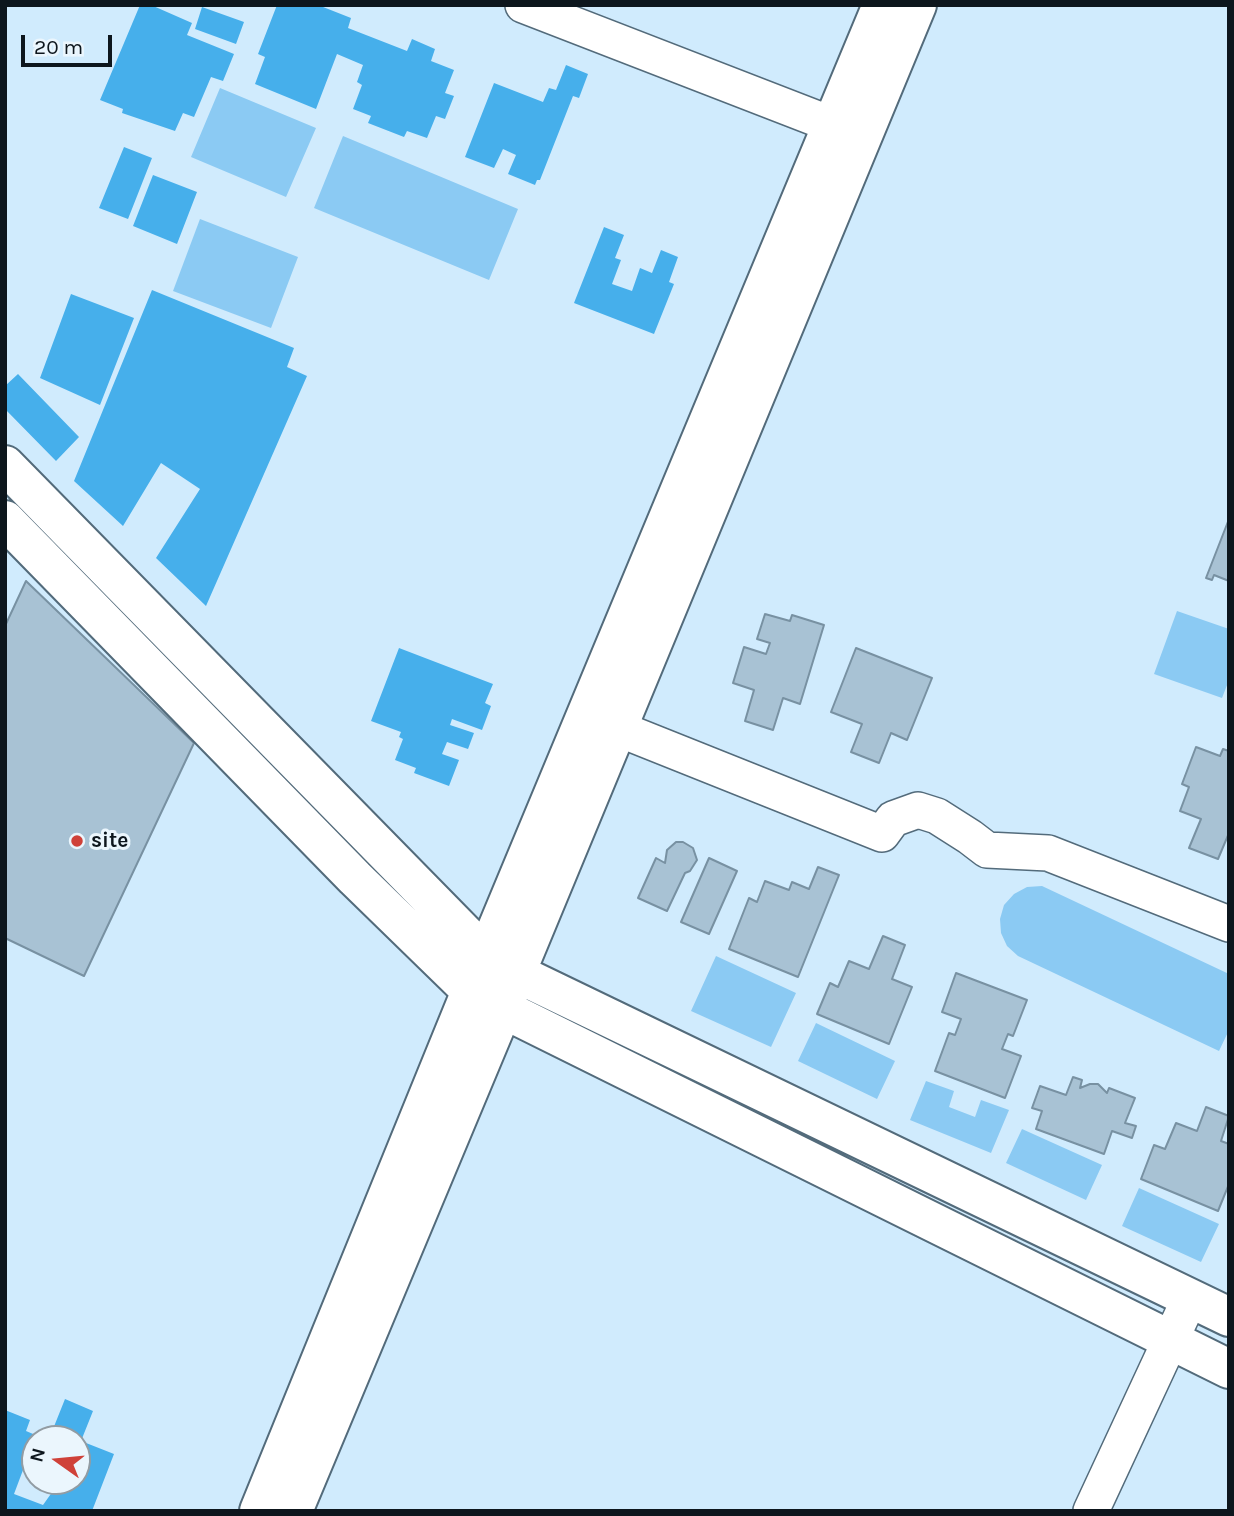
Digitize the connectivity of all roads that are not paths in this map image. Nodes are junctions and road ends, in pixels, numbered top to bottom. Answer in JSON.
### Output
{"nodes":[{"id":1,"x":523,"y":5,"type":"edge"},
{"id":2,"x":882,"y":5,"type":"edge"},
{"id":3,"x":917,"y":5,"type":"edge"},
{"id":4,"x":848,"y":131,"type":"junction"},
{"id":5,"x":5,"y":465,"type":"edge"},
{"id":6,"x":5,"y":520,"type":"edge"},
{"id":7,"x":619,"y":729,"type":"junction"},
{"id":8,"x":1229,"y":924,"type":"edge"},
{"id":9,"x":502,"y":963,"type":"junction"},
{"id":10,"x":487,"y":1000,"type":"junction"},
{"id":11,"x":1190,"y":1298,"type":"junction"},
{"id":12,"x":1229,"y":1317,"type":"edge"},
{"id":13,"x":1171,"y":1340,"type":"junction"},
{"id":14,"x":1229,"y":1369,"type":"edge"},
{"id":15,"x":259,"y":1511,"type":"edge"},
{"id":16,"x":293,"y":1511,"type":"edge"},
{"id":17,"x":1091,"y":1511,"type":"edge"}],
"edges":[{"from":1,"to":4,"type":"street"},
{"from":2,"to":4,"type":"main road"},
{"from":3,"to":4,"type":"main road"},
{"from":4,"to":7,"type":"main road"},
{"from":4,"to":9,"type":"main road"},
{"from":5,"to":9,"type":"main road"},
{"from":6,"to":10,"type":"main road"},
{"from":7,"to":8,"type":"street"},
{"from":7,"to":9,"type":"main road"},
{"from":9,"to":10,"type":"main road"},
{"from":9,"to":11,"type":"main road"},
{"from":10,"to":13,"type":"main road"},
{"from":10,"to":15,"type":"main road"},
{"from":10,"to":16,"type":"main road"},
{"from":11,"to":12,"type":"main road"},
{"from":11,"to":13,"type":"street"},
{"from":13,"to":14,"type":"main road"},
{"from":13,"to":17,"type":"street"}]}
